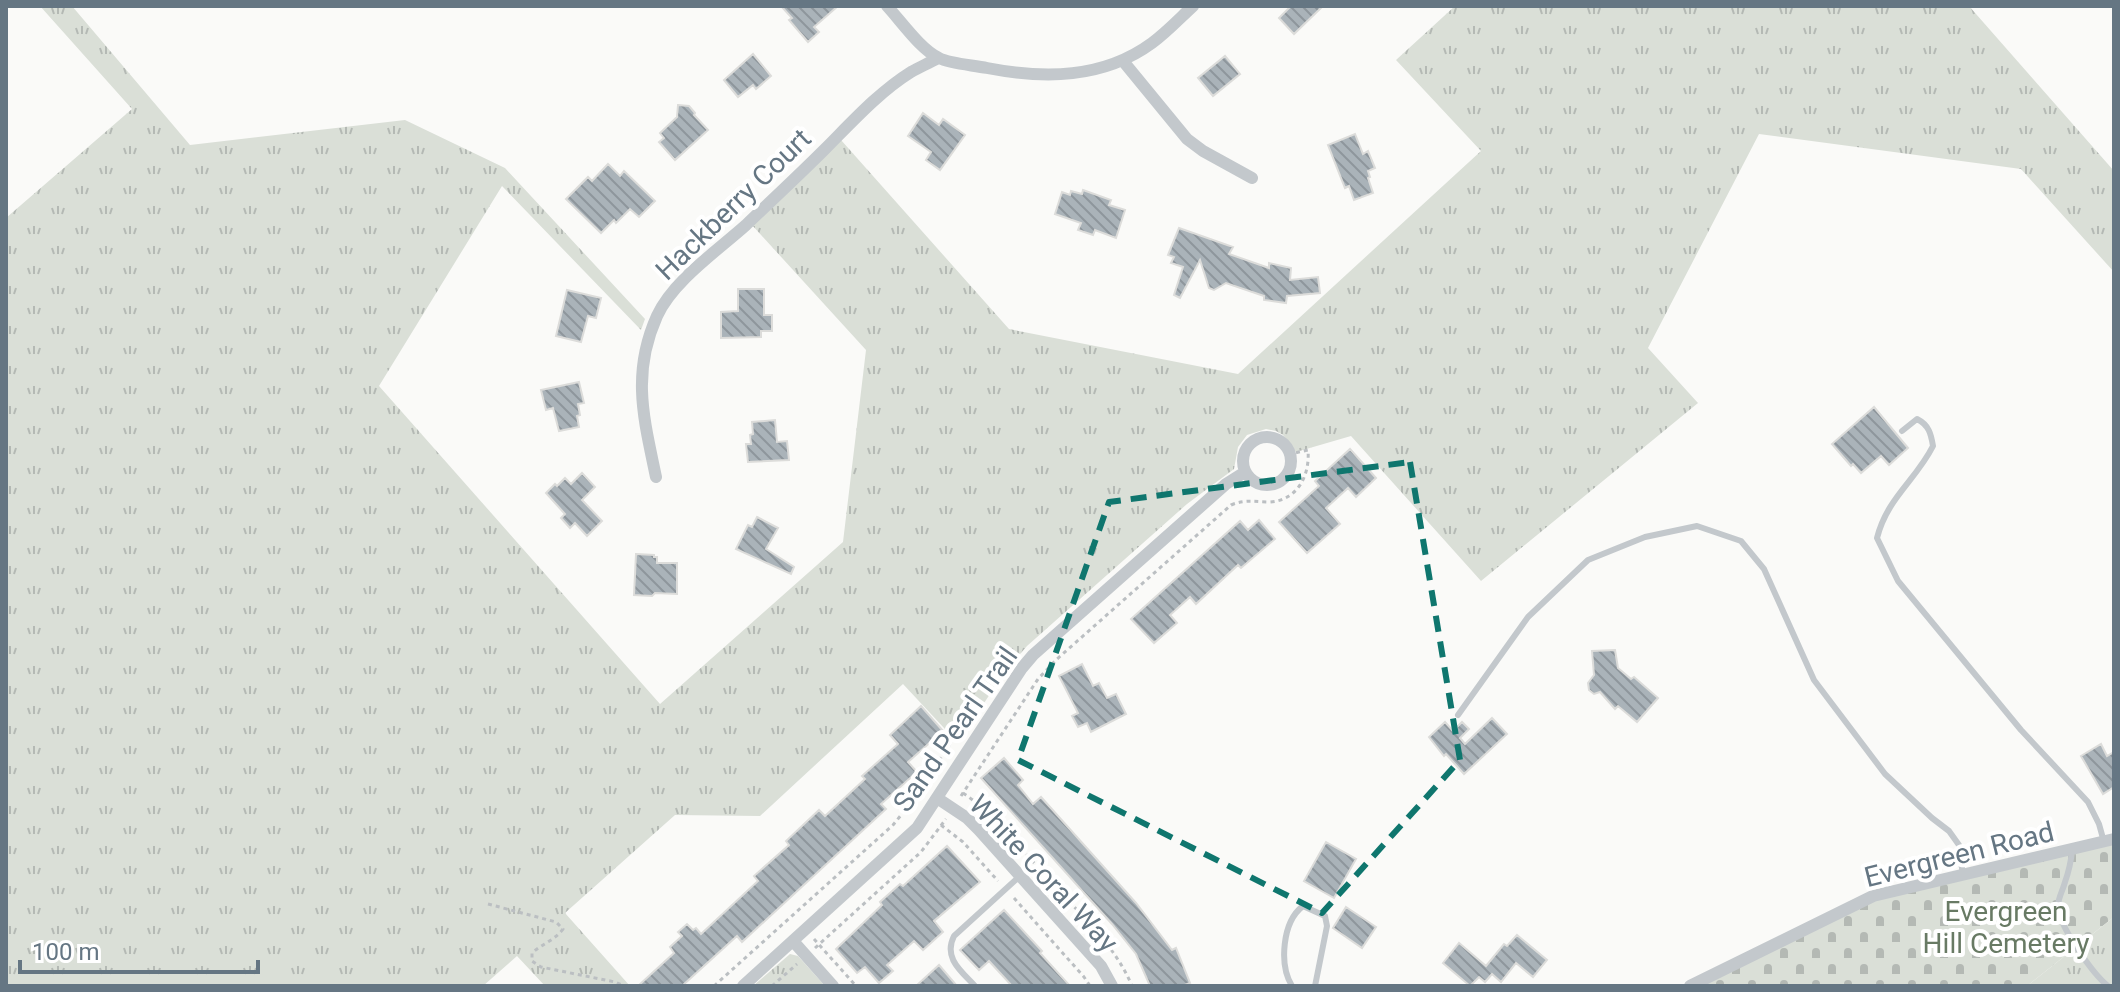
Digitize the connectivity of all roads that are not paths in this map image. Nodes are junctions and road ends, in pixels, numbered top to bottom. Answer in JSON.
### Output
{"nodes":[{"id":1,"x":887,"y":6,"type":"edge"},
{"id":2,"x":1193,"y":6,"type":"edge"},
{"id":3,"x":938,"y":58,"type":"junction"},
{"id":4,"x":1123,"y":61,"type":"junction"},
{"id":5,"x":1252,"y":178,"type":"dead end"},
{"id":6,"x":1902,"y":431,"type":"dead end"},
{"id":7,"x":1245,"y":472,"type":"junction"},
{"id":8,"x":656,"y":477,"type":"dead end"},
{"id":9,"x":1458,"y":715,"type":"dead end"},
{"id":10,"x":937,"y":798,"type":"junction"},
{"id":11,"x":2109,"y":840,"type":"edge"},
{"id":12,"x":2072,"y":851,"type":"junction"},
{"id":13,"x":1020,"y":876,"type":"junction"},
{"id":14,"x":1963,"y":876,"type":"junction"},
{"id":15,"x":793,"y":941,"type":"junction"},
{"id":16,"x":743,"y":986,"type":"edge"},
{"id":17,"x":833,"y":986,"type":"edge"},
{"id":18,"x":975,"y":986,"type":"edge"},
{"id":19,"x":1112,"y":986,"type":"edge"},
{"id":20,"x":1292,"y":986,"type":"edge"},
{"id":21,"x":1315,"y":986,"type":"edge"},
{"id":22,"x":1690,"y":986,"type":"edge"},
{"id":23,"x":2108,"y":986,"type":"edge"}],
"edges":[{"from":1,"to":3,"type":"street"},
{"from":2,"to":4,"type":"street"},
{"from":3,"to":4,"type":"street"},
{"from":3,"to":8,"type":"street","name":"Hackberry Court"},
{"from":4,"to":5,"type":"street"},
{"from":6,"to":11,"type":"lane"},
{"from":7,"to":7,"type":"street"},
{"from":7,"to":10,"type":"street","name":"Sand Pearl Trail"},
{"from":9,"to":14,"type":"lane"},
{"from":10,"to":13,"type":"street","name":"White Coral Way"},
{"from":10,"to":15,"type":"street","name":"Sand Pearl Trail"},
{"from":11,"to":12,"type":"street","name":"Evergreen Road"},
{"from":12,"to":14,"type":"street","name":"Evergreen Road"},
{"from":12,"to":23,"type":"lane"},
{"from":13,"to":18,"type":"lane"},
{"from":13,"to":19,"type":"street","name":"White Coral Way"},
{"from":14,"to":22,"type":"street","name":"Evergreen Road"},
{"from":15,"to":16,"type":"street","name":"Sand Pearl Trail"},
{"from":15,"to":17,"type":"street"},
{"from":20,"to":21,"type":"lane"}]}
